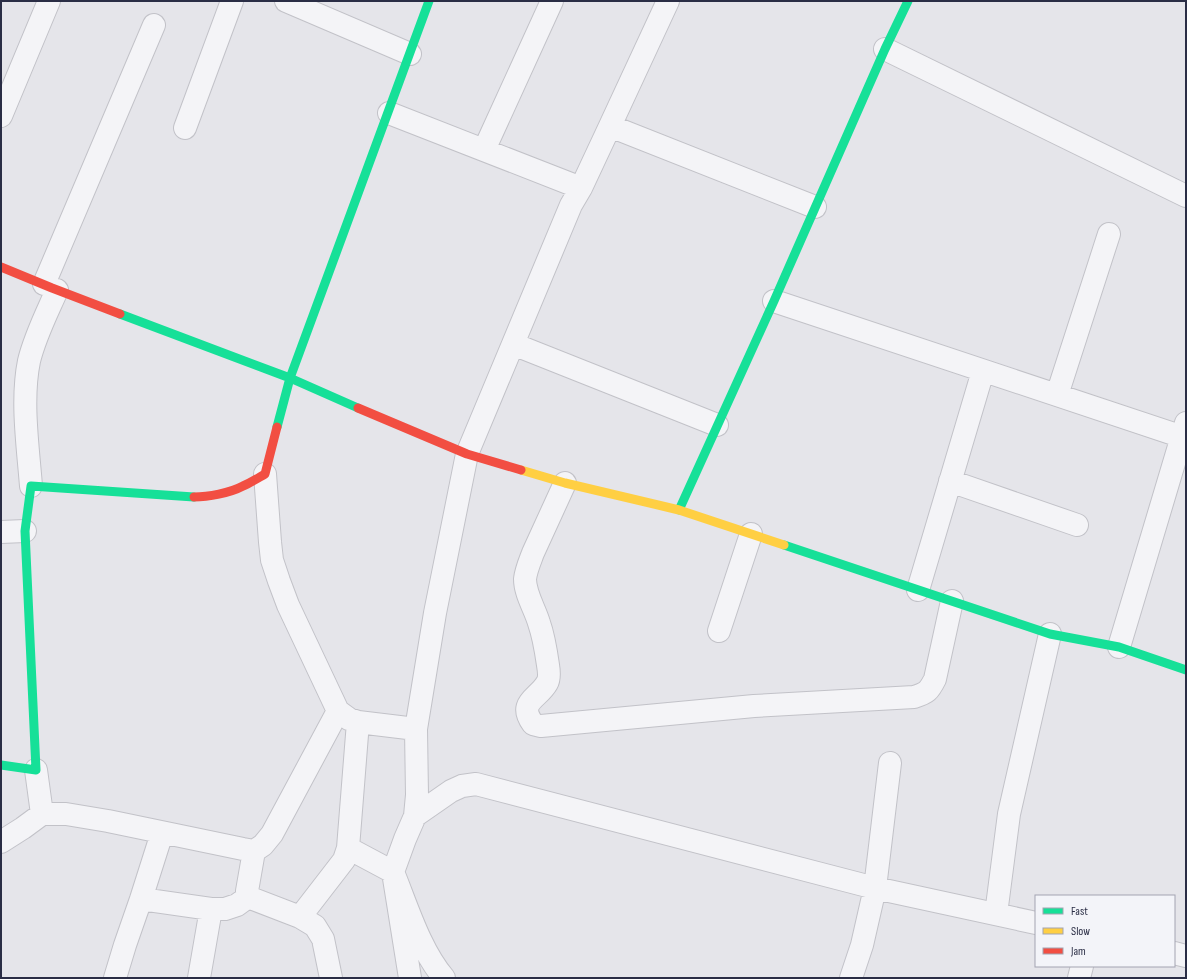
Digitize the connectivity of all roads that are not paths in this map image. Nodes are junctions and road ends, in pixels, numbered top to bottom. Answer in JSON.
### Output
{"nodes":[{"id":1,"x":49,"y":1,"type":"edge"},
{"id":2,"x":232,"y":1,"type":"edge"},
{"id":3,"x":286,"y":1,"type":"edge"},
{"id":4,"x":429,"y":1,"type":"edge"},
{"id":5,"x":552,"y":1,"type":"edge"},
{"id":6,"x":668,"y":1,"type":"edge"},
{"id":7,"x":908,"y":1,"type":"edge"},
{"id":8,"x":317,"y":7,"type":"edge"},
{"id":9,"x":154,"y":25,"type":"dead end"},
{"id":10,"x":885,"y":49,"type":"junction"},
{"id":11,"x":410,"y":54,"type":"junction"},
{"id":12,"x":389,"y":113,"type":"junction"},
{"id":13,"x":1,"y":116,"type":"edge"},
{"id":14,"x":610,"y":126,"type":"junction"},
{"id":15,"x":185,"y":128,"type":"dead end"},
{"id":16,"x":484,"y":150,"type":"junction"},
{"id":17,"x":581,"y":188,"type":"junction"},
{"id":18,"x":1186,"y":196,"type":"edge"},
{"id":19,"x":815,"y":207,"type":"junction"},
{"id":20,"x":1109,"y":234,"type":"dead end"},
{"id":21,"x":1,"y":267,"type":"edge"},
{"id":22,"x":50,"y":287,"type":"junction"},
{"id":23,"x":774,"y":300,"type":"junction"},
{"id":24,"x":513,"y":344,"type":"junction"},
{"id":25,"x":983,"y":371,"type":"junction"},
{"id":26,"x":290,"y":378,"type":"junction"},
{"id":27,"x":1057,"y":395,"type":"junction"},
{"id":28,"x":717,"y":425,"type":"junction"},
{"id":29,"x":1185,"y":432,"type":"edge"},
{"id":30,"x":467,"y":454,"type":"junction"},
{"id":31,"x":265,"y":474,"type":"junction"},
{"id":32,"x":950,"y":481,"type":"junction"},
{"id":33,"x":565,"y":483,"type":"junction"},
{"id":34,"x":32,"y":486,"type":"junction"},
{"id":35,"x":679,"y":510,"type":"junction"},
{"id":36,"x":1077,"y":524,"type":"dead end"},
{"id":37,"x":25,"y":531,"type":"junction"},
{"id":38,"x":1,"y":532,"type":"edge"},
{"id":39,"x":751,"y":534,"type":"junction"},
{"id":40,"x":918,"y":590,"type":"junction"},
{"id":41,"x":952,"y":602,"type":"junction"},
{"id":42,"x":719,"y":630,"type":"dead end"},
{"id":43,"x":1050,"y":634,"type":"junction"},
{"id":44,"x":1119,"y":646,"type":"junction"},
{"id":45,"x":1186,"y":670,"type":"edge"},
{"id":46,"x":338,"y":712,"type":"junction"},
{"id":47,"x":358,"y":722,"type":"junction"},
{"id":48,"x":416,"y":729,"type":"junction"},
{"id":49,"x":890,"y":763,"type":"dead end"},
{"id":50,"x":1,"y":765,"type":"edge"},
{"id":51,"x":36,"y":770,"type":"junction"},
{"id":52,"x":42,"y":814,"type":"junction"},
{"id":53,"x":415,"y":816,"type":"junction"},
{"id":54,"x":162,"y":833,"type":"junction"},
{"id":55,"x":1,"y":842,"type":"edge"},
{"id":56,"x":348,"y":848,"type":"junction"},
{"id":57,"x":254,"y":850,"type":"junction"},
{"id":58,"x":394,"y":872,"type":"junction"},
{"id":59,"x":875,"y":888,"type":"junction"},
{"id":60,"x":248,"y":897,"type":"junction"},
{"id":61,"x":141,"y":900,"type":"junction"},
{"id":62,"x":211,"y":909,"type":"junction"},
{"id":63,"x":996,"y":914,"type":"junction"},
{"id":64,"x":300,"y":917,"type":"junction"},
{"id":65,"x":1035,"y":922,"type":"edge"},
{"id":66,"x":1175,"y":953,"type":"edge"},
{"id":67,"x":1186,"y":956,"type":"edge"},
{"id":68,"x":1082,"y":967,"type":"edge"},
{"id":69,"x":115,"y":978,"type":"edge"},
{"id":70,"x":199,"y":978,"type":"edge"},
{"id":71,"x":330,"y":978,"type":"edge"},
{"id":72,"x":410,"y":978,"type":"edge"},
{"id":73,"x":444,"y":978,"type":"edge"},
{"id":74,"x":851,"y":978,"type":"edge"},
{"id":75,"x":1079,"y":978,"type":"edge"}],
"edges":[{"from":1,"to":13,"type":"street"},
{"from":2,"to":15,"type":"street"},
{"from":3,"to":8,"type":"street"},
{"from":4,"to":11,"type":"street"},
{"from":5,"to":16,"type":"street"},
{"from":6,"to":14,"type":"street"},
{"from":7,"to":10,"type":"street"},
{"from":8,"to":11,"type":"street"},
{"from":9,"to":22,"type":"street"},
{"from":10,"to":18,"type":"street"},
{"from":10,"to":19,"type":"street"},
{"from":11,"to":12,"type":"street"},
{"from":12,"to":16,"type":"street"},
{"from":12,"to":26,"type":"street"},
{"from":14,"to":17,"type":"street"},
{"from":14,"to":19,"type":"street"},
{"from":16,"to":17,"type":"street"},
{"from":17,"to":24,"type":"street"},
{"from":19,"to":23,"type":"street"},
{"from":20,"to":27,"type":"street"},
{"from":21,"to":22,"type":"street"},
{"from":22,"to":26,"type":"street"},
{"from":22,"to":34,"type":"street"},
{"from":23,"to":25,"type":"street"},
{"from":23,"to":28,"type":"street"},
{"from":24,"to":28,"type":"street"},
{"from":24,"to":30,"type":"street"},
{"from":25,"to":27,"type":"street"},
{"from":25,"to":32,"type":"street"},
{"from":26,"to":30,"type":"street"},
{"from":26,"to":31,"type":"street"},
{"from":27,"to":29,"type":"street"},
{"from":28,"to":35,"type":"street"},
{"from":29,"to":44,"type":"street"},
{"from":30,"to":33,"type":"street"},
{"from":30,"to":48,"type":"street"},
{"from":31,"to":34,"type":"street"},
{"from":31,"to":46,"type":"street"},
{"from":32,"to":36,"type":"street"},
{"from":32,"to":40,"type":"street"},
{"from":33,"to":35,"type":"street"},
{"from":33,"to":41,"type":"street"},
{"from":34,"to":37,"type":"street"},
{"from":35,"to":39,"type":"street"},
{"from":37,"to":38,"type":"street"},
{"from":37,"to":51,"type":"street"},
{"from":39,"to":40,"type":"street"},
{"from":39,"to":42,"type":"street"},
{"from":40,"to":41,"type":"street"},
{"from":41,"to":43,"type":"street"},
{"from":43,"to":44,"type":"street"},
{"from":43,"to":63,"type":"street"},
{"from":44,"to":45,"type":"street"},
{"from":46,"to":47,"type":"street"},
{"from":46,"to":57,"type":"street"},
{"from":47,"to":48,"type":"street"},
{"from":47,"to":56,"type":"street"},
{"from":48,"to":53,"type":"street"},
{"from":49,"to":59,"type":"street"},
{"from":50,"to":51,"type":"street"},
{"from":51,"to":52,"type":"street"},
{"from":52,"to":54,"type":"street"},
{"from":52,"to":55,"type":"street"},
{"from":53,"to":58,"type":"street"},
{"from":53,"to":59,"type":"street"},
{"from":54,"to":57,"type":"street"},
{"from":54,"to":61,"type":"street"},
{"from":56,"to":58,"type":"street"},
{"from":56,"to":64,"type":"street"},
{"from":57,"to":60,"type":"street"},
{"from":58,"to":72,"type":"street"},
{"from":58,"to":73,"type":"street"},
{"from":59,"to":63,"type":"street"},
{"from":59,"to":74,"type":"street"},
{"from":60,"to":62,"type":"street"},
{"from":60,"to":64,"type":"street"},
{"from":61,"to":62,"type":"street"},
{"from":61,"to":69,"type":"street"},
{"from":62,"to":70,"type":"street"},
{"from":63,"to":65,"type":"street"},
{"from":64,"to":71,"type":"street"},
{"from":66,"to":67,"type":"street"},
{"from":68,"to":75,"type":"street"}]}
